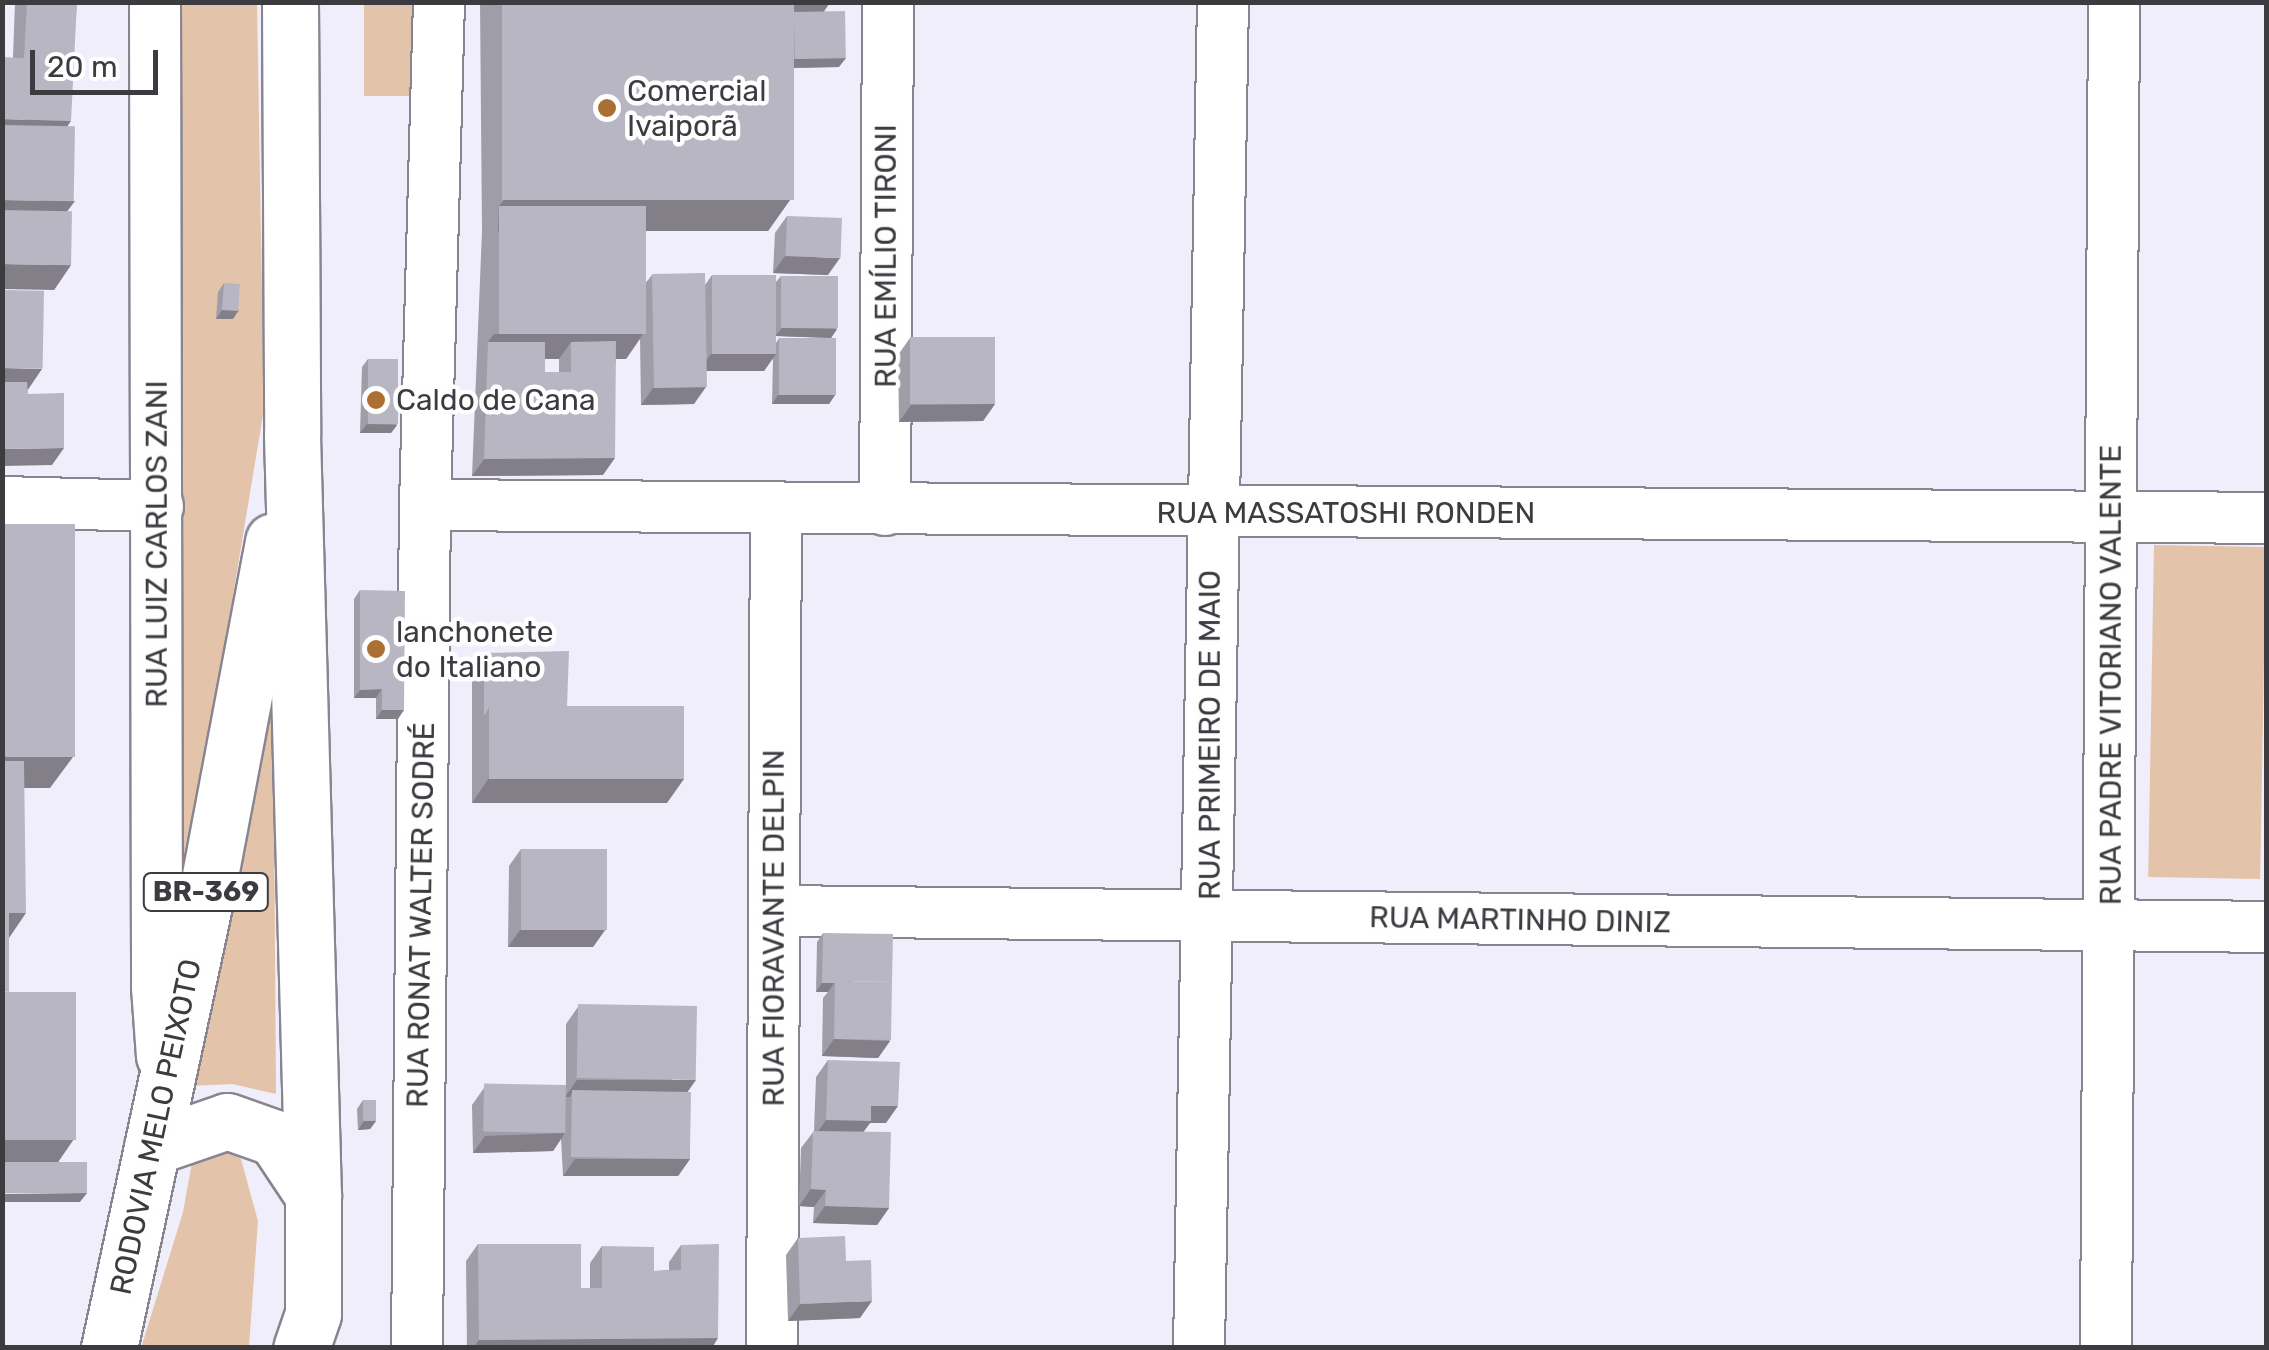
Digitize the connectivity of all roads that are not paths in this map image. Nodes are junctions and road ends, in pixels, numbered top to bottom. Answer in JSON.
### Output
{"nodes":[{"id":1,"x":155,"y":2,"type":"edge"},
{"id":2,"x":290,"y":2,"type":"edge"},
{"id":3,"x":439,"y":2,"type":"edge"},
{"id":4,"x":888,"y":2,"type":"edge"},
{"id":5,"x":1223,"y":2,"type":"edge"},
{"id":6,"x":2114,"y":2,"type":"edge"},
{"id":7,"x":292,"y":435,"type":"junction"},
{"id":8,"x":2,"y":502,"type":"edge"},
{"id":9,"x":425,"y":505,"type":"junction"},
{"id":10,"x":158,"y":506,"type":"junction"},
{"id":11,"x":776,"y":508,"type":"junction"},
{"id":12,"x":885,"y":510,"type":"junction"},
{"id":13,"x":1212,"y":512,"type":"junction"},
{"id":14,"x":2112,"y":516,"type":"junction"},
{"id":15,"x":2266,"y":518,"type":"edge"},
{"id":16,"x":774,"y":911,"type":"junction"},
{"id":17,"x":1210,"y":916,"type":"junction"},
{"id":18,"x":2110,"y":926,"type":"junction"},
{"id":19,"x":2266,"y":928,"type":"edge"},
{"id":20,"x":165,"y":1086,"type":"junction"},
{"id":21,"x":152,"y":1147,"type":"junction"},
{"id":22,"x":313,"y":1195,"type":"junction"},
{"id":23,"x":307,"y":1331,"type":"edge"},
{"id":24,"x":109,"y":1348,"type":"edge"},
{"id":25,"x":417,"y":1348,"type":"edge"},
{"id":26,"x":772,"y":1348,"type":"edge"},
{"id":27,"x":1199,"y":1348,"type":"edge"},
{"id":28,"x":2106,"y":1348,"type":"edge"}],
"edges":[{"from":1,"to":10,"type":"street","name":"RUA LUIZ CARLOS ZANI"},
{"from":2,"to":7,"type":"main road","name":"RODOVIA MELO PEIXOTO","number":"BR-369"},
{"from":3,"to":9,"type":"street","name":"RUA RONAT WALTER SODRÉ"},
{"from":4,"to":12,"type":"street","name":"RUA EMÍLIO TIRONI"},
{"from":5,"to":13,"type":"street","name":"RUA PRIMEIRO DE MAIO"},
{"from":6,"to":14,"type":"street","name":"RUA PADRE VITORIANO VALENTE"},
{"from":7,"to":20,"type":"main road","name":"RODOVIA MELO PEIXOTO","number":"BR-369"},
{"from":7,"to":22,"type":"main road","name":"RODOVIA MELO PEIXOTO","number":"BR-369"},
{"from":8,"to":10,"type":"street"},
{"from":9,"to":11,"type":"street","name":"RUA MASSATOSHI RONDEN"},
{"from":9,"to":25,"type":"street","name":"RUA RONAT WALTER SODRÉ"},
{"from":10,"to":20,"type":"street","name":"RUA LUIZ CARLOS ZANI"},
{"from":11,"to":12,"type":"street","name":"RUA MASSATOSHI RONDEN"},
{"from":11,"to":16,"type":"street","name":"RUA FIORAVANTE DELPIN"},
{"from":12,"to":13,"type":"street","name":"RUA MASSATOSHI RONDEN"},
{"from":13,"to":14,"type":"street","name":"RUA MASSATOSHI RONDEN"},
{"from":13,"to":17,"type":"street","name":"RUA PRIMEIRO DE MAIO"},
{"from":14,"to":15,"type":"street","name":"RUA MASSATOSHI RONDEN"},
{"from":14,"to":18,"type":"street","name":"RUA PADRE VITORIANO VALENTE"},
{"from":16,"to":17,"type":"street","name":"RUA MARTINHO DINIZ"},
{"from":16,"to":26,"type":"street","name":"RUA FIORAVANTE DELPIN"},
{"from":17,"to":18,"type":"street","name":"RUA MARTINHO DINIZ"},
{"from":17,"to":27,"type":"street","name":"RUA PRIMEIRO DE MAIO"},
{"from":18,"to":19,"type":"street","name":"RUA MARTINHO DINIZ"},
{"from":18,"to":28,"type":"street","name":"RUA PADRE VITORIANO VALENTE"},
{"from":20,"to":21,"type":"main road","name":"RODOVIA MELO PEIXOTO","number":"BR-369"},
{"from":21,"to":22,"type":"main road"},
{"from":21,"to":24,"type":"main road","name":"RODOVIA MELO PEIXOTO","number":"BR-369"},
{"from":22,"to":23,"type":"main road","name":"RODOVIA MELO PEIXOTO","number":"BR-369"}]}
